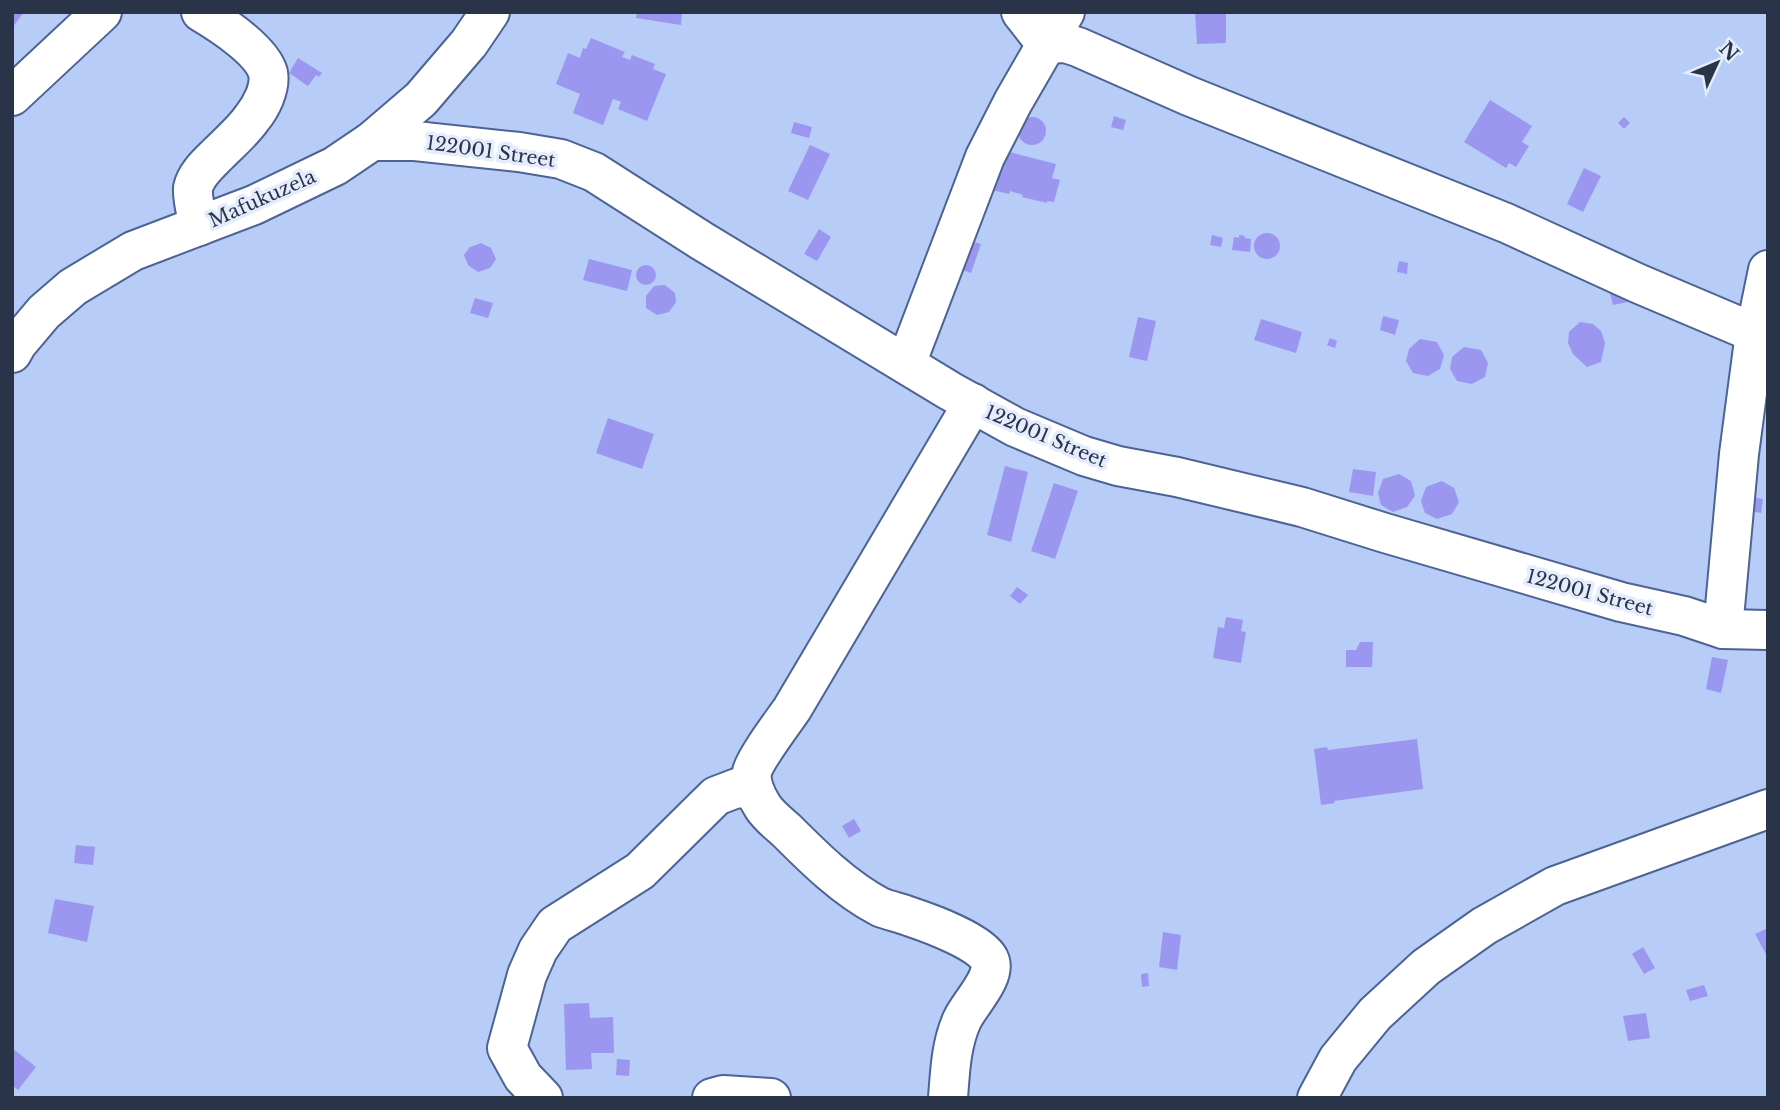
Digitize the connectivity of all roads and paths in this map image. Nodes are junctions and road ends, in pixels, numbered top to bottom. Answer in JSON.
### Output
{"nodes":[{"id":1,"x":102,"y":12,"type":"edge"},
{"id":2,"x":201,"y":12,"type":"edge"},
{"id":3,"x":490,"y":12,"type":"edge"},
{"id":4,"x":1021,"y":12,"type":"edge"},
{"id":5,"x":1066,"y":12,"type":"edge"},
{"id":6,"x":1046,"y":44,"type":"junction"},
{"id":7,"x":12,"y":96,"type":"edge"},
{"id":8,"x":372,"y":141,"type":"junction"},
{"id":9,"x":199,"y":226,"type":"junction"},
{"id":10,"x":1768,"y":270,"type":"edge"},
{"id":11,"x":1761,"y":336,"type":"edge"},
{"id":12,"x":12,"y":353,"type":"edge"},
{"id":13,"x":905,"y":363,"type":"junction"},
{"id":14,"x":973,"y":403,"type":"junction"},
{"id":15,"x":1723,"y":629,"type":"junction"},
{"id":16,"x":1768,"y":630,"type":"edge"},
{"id":17,"x":754,"y":790,"type":"junction"},
{"id":18,"x":1768,"y":809,"type":"edge"},
{"id":19,"x":543,"y":1098,"type":"edge"},
{"id":20,"x":712,"y":1098,"type":"edge"},
{"id":21,"x":771,"y":1098,"type":"edge"},
{"id":22,"x":948,"y":1098,"type":"edge"},
{"id":23,"x":1317,"y":1098,"type":"edge"}],
"edges":[{"from":1,"to":7,"type":"street"},
{"from":2,"to":9,"type":"street"},
{"from":3,"to":8,"type":"street","name":"Mafukuzela"},
{"from":4,"to":6,"type":"street"},
{"from":5,"to":6,"type":"street"},
{"from":6,"to":11,"type":"street"},
{"from":6,"to":13,"type":"street"},
{"from":8,"to":9,"type":"street","name":"Mafukuzela"},
{"from":8,"to":13,"type":"street","name":"122001 Street"},
{"from":9,"to":12,"type":"street","name":"Mafukuzela"},
{"from":10,"to":11,"type":"street"},
{"from":11,"to":15,"type":"street"},
{"from":13,"to":14,"type":"street","name":"122001 Street"},
{"from":14,"to":15,"type":"street","name":"122001 Street"},
{"from":14,"to":17,"type":"street"},
{"from":15,"to":16,"type":"street","name":"122001 Street"},
{"from":17,"to":19,"type":"street"},
{"from":17,"to":22,"type":"street"},
{"from":18,"to":23,"type":"street"},
{"from":20,"to":21,"type":"street"}]}
